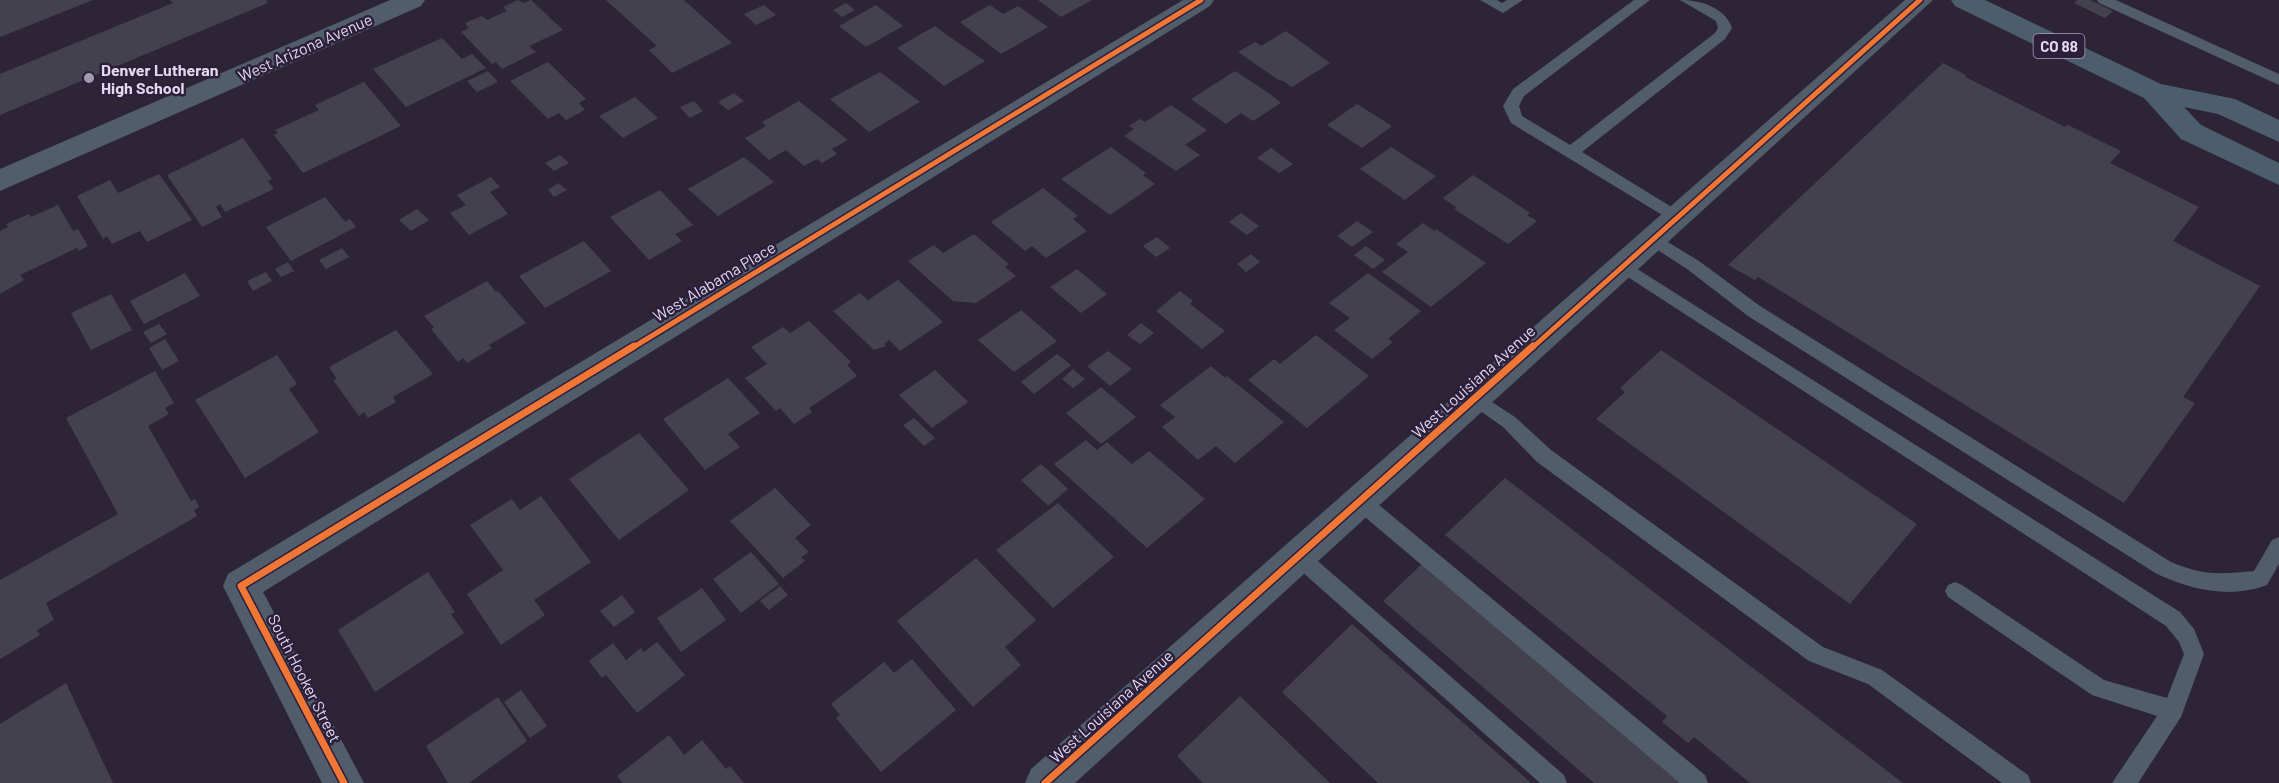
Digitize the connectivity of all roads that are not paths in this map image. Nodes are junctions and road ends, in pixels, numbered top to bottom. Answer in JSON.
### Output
{"nodes":[{"id":1,"x":412,"y":0,"type":"edge"},
{"id":2,"x":1201,"y":0,"type":"edge"},
{"id":3,"x":1487,"y":0,"type":"edge"},
{"id":4,"x":1516,"y":0,"type":"edge"},
{"id":5,"x":1643,"y":0,"type":"edge"},
{"id":6,"x":1687,"y":0,"type":"edge"},
{"id":7,"x":1920,"y":0,"type":"edge"},
{"id":8,"x":1964,"y":0,"type":"edge"},
{"id":9,"x":2104,"y":0,"type":"edge"},
{"id":10,"x":2279,"y":80,"type":"edge"},
{"id":11,"x":2154,"y":92,"type":"junction"},
{"id":12,"x":2279,"y":132,"type":"edge"},
{"id":13,"x":1571,"y":153,"type":"junction"},
{"id":14,"x":2279,"y":175,"type":"edge"},
{"id":15,"x":0,"y":181,"type":"edge"},
{"id":16,"x":1677,"y":218,"type":"junction"},
{"id":17,"x":1653,"y":239,"type":"junction"},
{"id":18,"x":1623,"y":266,"type":"junction"},
{"id":19,"x":1475,"y":398,"type":"junction"},
{"id":20,"x":1360,"y":501,"type":"junction"},
{"id":21,"x":2279,"y":546,"type":"edge"},
{"id":22,"x":1298,"y":556,"type":"junction"},
{"id":23,"x":241,"y":586,"type":"joint"},
{"id":24,"x":1955,"y":591,"type":"dead end"},
{"id":25,"x":2173,"y":710,"type":"junction"},
{"id":26,"x":344,"y":783,"type":"edge"},
{"id":27,"x":1045,"y":783,"type":"edge"},
{"id":28,"x":1556,"y":783,"type":"edge"},
{"id":29,"x":1697,"y":783,"type":"edge"},
{"id":30,"x":2020,"y":783,"type":"edge"},
{"id":31,"x":2123,"y":783,"type":"edge"}],
"edges":[{"from":1,"to":15,"type":"street","name":"West Arizona Avenue"},
{"from":2,"to":23,"type":"street","name":"West Alabama Place"},
{"from":3,"to":4,"type":"lane"},
{"from":5,"to":13,"type":"lane"},
{"from":6,"to":13,"type":"lane"},
{"from":7,"to":16,"type":"street","name":"West Louisiana Avenue"},
{"from":8,"to":11,"type":"main road","number":"CO 88"},
{"from":9,"to":10,"type":"lane"},
{"from":11,"to":12,"type":"main road","number":"CO 88"},
{"from":11,"to":14,"type":"main road","number":"CO 88"},
{"from":13,"to":16,"type":"lane"},
{"from":16,"to":17,"type":"street","name":"West Louisiana Avenue"},
{"from":17,"to":18,"type":"street","name":"West Louisiana Avenue"},
{"from":17,"to":21,"type":"lane"},
{"from":18,"to":19,"type":"street","name":"West Louisiana Avenue"},
{"from":18,"to":25,"type":"lane"},
{"from":19,"to":20,"type":"street","name":"West Louisiana Avenue"},
{"from":19,"to":30,"type":"lane"},
{"from":20,"to":22,"type":"street","name":"West Louisiana Avenue"},
{"from":20,"to":29,"type":"lane"},
{"from":22,"to":27,"type":"street","name":"West Louisiana Avenue"},
{"from":22,"to":28,"type":"lane"},
{"from":23,"to":26,"type":"street","name":"South Hooker Street"},
{"from":24,"to":25,"type":"lane"},
{"from":25,"to":31,"type":"lane"}]}
